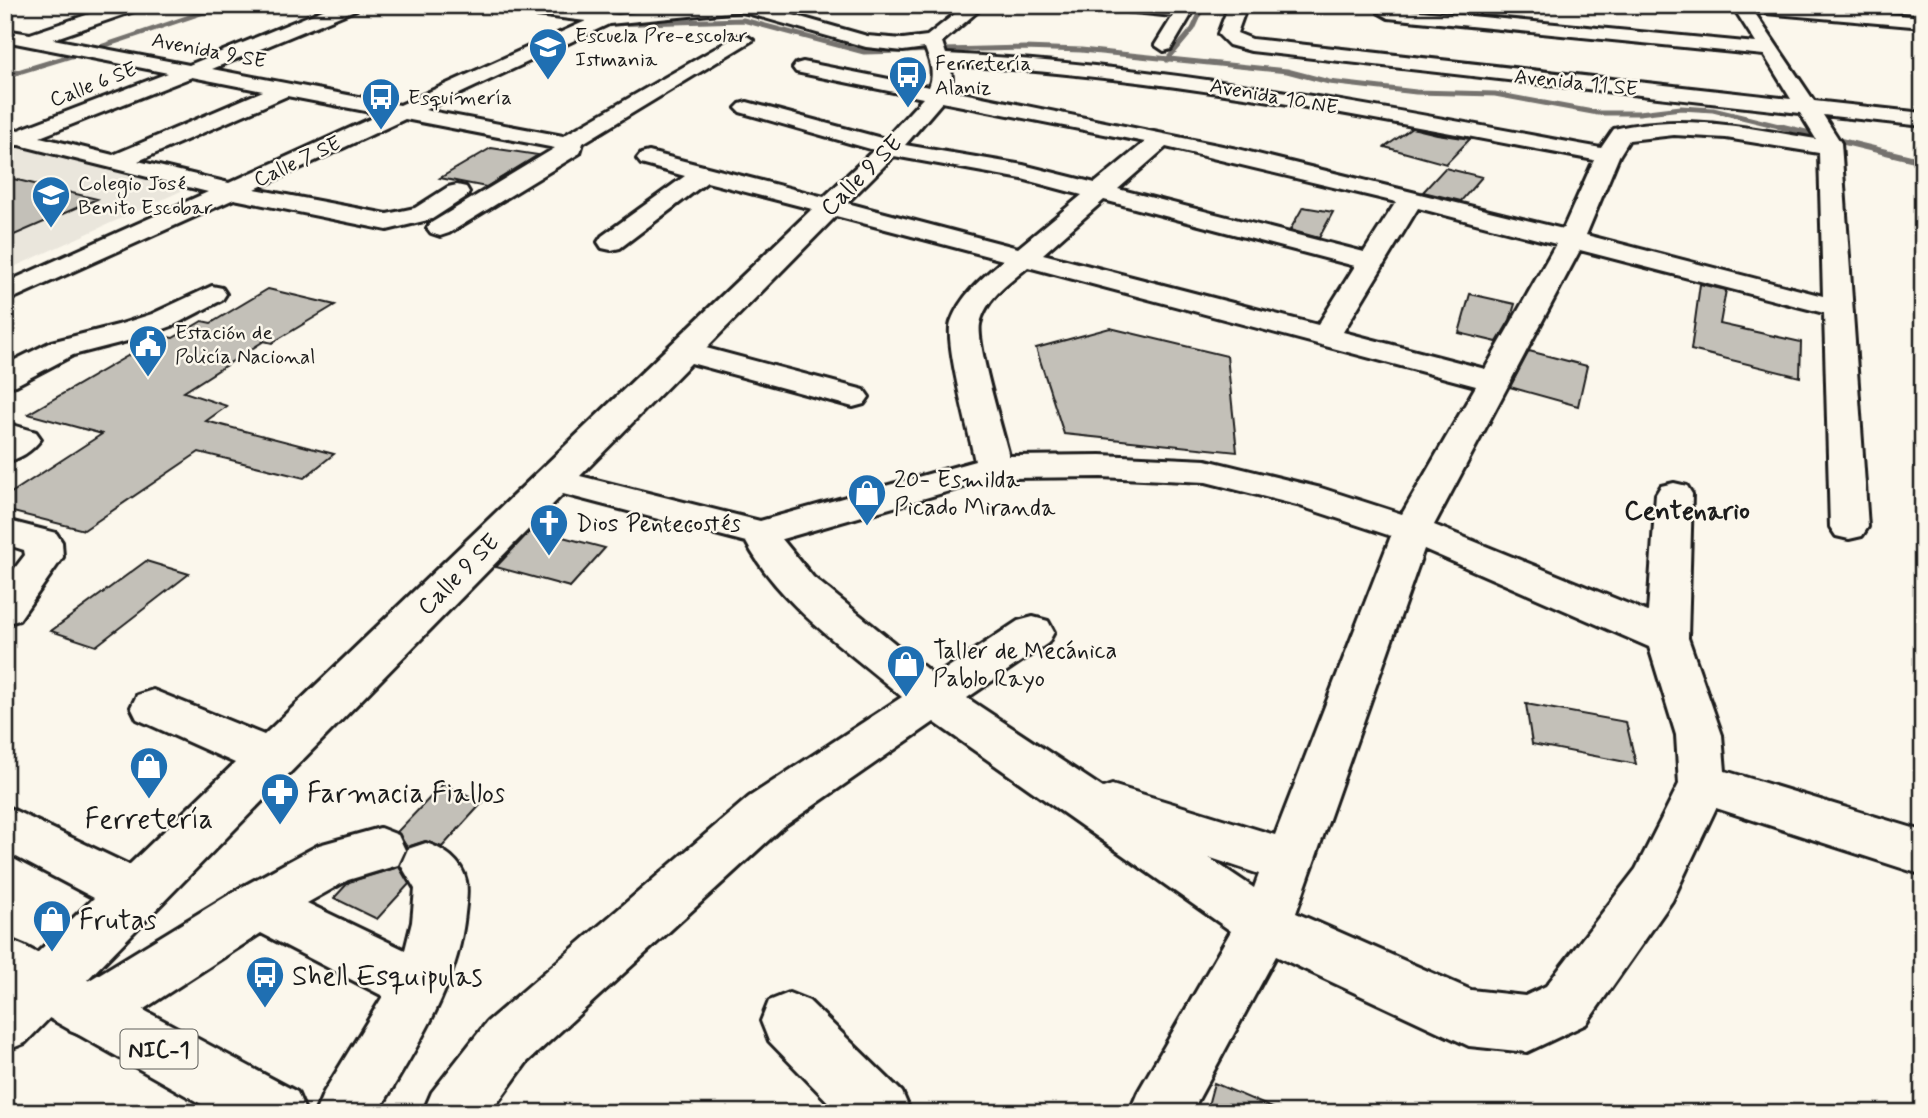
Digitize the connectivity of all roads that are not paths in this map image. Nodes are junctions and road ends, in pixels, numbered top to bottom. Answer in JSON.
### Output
{"nodes":[{"id":1,"x":134,"y":5,"type":"edge"},
{"id":2,"x":351,"y":5,"type":"edge"},
{"id":3,"x":496,"y":5,"type":"edge"},
{"id":4,"x":977,"y":5,"type":"edge"},
{"id":5,"x":1115,"y":5,"type":"edge"},
{"id":6,"x":1238,"y":5,"type":"edge"},
{"id":7,"x":1549,"y":5,"type":"edge"},
{"id":8,"x":1740,"y":5,"type":"edge"},
{"id":9,"x":1901,"y":5,"type":"edge"},
{"id":10,"x":741,"y":6,"type":"edge"},
{"id":11,"x":556,"y":9,"type":"edge"},
{"id":12,"x":1187,"y":9,"type":"edge"},
{"id":13,"x":1388,"y":9,"type":"edge"},
{"id":14,"x":598,"y":23,"type":"junction"},
{"id":15,"x":1921,"y":24,"type":"edge"},
{"id":16,"x":5,"y":35,"type":"edge"},
{"id":17,"x":31,"y":40,"type":"junction"},
{"id":18,"x":744,"y":40,"type":"dead end"},
{"id":19,"x":1558,"y":42,"type":"junction"},
{"id":20,"x":1164,"y":44,"type":"dead end"},
{"id":21,"x":5,"y":48,"type":"edge"},
{"id":22,"x":935,"y":49,"type":"junction"},
{"id":23,"x":1769,"y":50,"type":"junction"},
{"id":24,"x":1383,"y":61,"type":"junction"},
{"id":25,"x":803,"y":68,"type":"dead end"},
{"id":26,"x":193,"y":70,"type":"junction"},
{"id":27,"x":1568,"y":81,"type":"junction"},
{"id":28,"x":287,"y":88,"type":"junction"},
{"id":29,"x":934,"y":95,"type":"junction"},
{"id":30,"x":747,"y":108,"type":"dead end"},
{"id":31,"x":1806,"y":108,"type":"junction"},
{"id":32,"x":403,"y":112,"type":"junction"},
{"id":33,"x":1923,"y":120,"type":"edge"},
{"id":34,"x":9,"y":138,"type":"edge"},
{"id":35,"x":1162,"y":139,"type":"junction"},
{"id":36,"x":569,"y":142,"type":"junction"},
{"id":37,"x":1829,"y":142,"type":"junction"},
{"id":38,"x":890,"y":147,"type":"junction"},
{"id":39,"x":1607,"y":156,"type":"junction"},
{"id":40,"x":649,"y":159,"type":"dead end"},
{"id":41,"x":115,"y":162,"type":"junction"},
{"id":42,"x":705,"y":172,"type":"junction"},
{"id":43,"x":231,"y":191,"type":"junction"},
{"id":44,"x":1100,"y":191,"type":"junction"},
{"id":45,"x":457,"y":192,"type":"dead end"},
{"id":46,"x":1410,"y":200,"type":"junction"},
{"id":47,"x":829,"y":207,"type":"junction"},
{"id":48,"x":440,"y":228,"type":"dead end"},
{"id":49,"x":1571,"y":241,"type":"junction"},
{"id":50,"x":611,"y":242,"type":"dead end"},
{"id":51,"x":1022,"y":257,"type":"junction"},
{"id":52,"x":1371,"y":262,"type":"junction"},
{"id":53,"x":5,"y":294,"type":"edge"},
{"id":54,"x":212,"y":294,"type":"dead end"},
{"id":55,"x":1838,"y":309,"type":"junction"},
{"id":56,"x":1326,"y":336,"type":"junction"},
{"id":57,"x":681,"y":351,"type":"junction"},
{"id":58,"x":5,"y":378,"type":"edge"},
{"id":59,"x":1495,"y":381,"type":"junction"},
{"id":60,"x":853,"y":397,"type":"dead end"},
{"id":61,"x":5,"y":433,"type":"edge"},
{"id":62,"x":5,"y":452,"type":"edge"},
{"id":63,"x":994,"y":467,"type":"junction"},
{"id":64,"x":552,"y":480,"type":"junction"},
{"id":65,"x":1674,"y":494,"type":"dead end"},
{"id":66,"x":1849,"y":527,"type":"dead end"},
{"id":67,"x":1412,"y":530,"type":"junction"},
{"id":68,"x":5,"y":532,"type":"edge"},
{"id":69,"x":760,"y":533,"type":"junction"},
{"id":70,"x":5,"y":610,"type":"edge"},
{"id":71,"x":1033,"y":632,"type":"dead end"},
{"id":72,"x":1667,"y":638,"type":"junction"},
{"id":73,"x":933,"y":698,"type":"junction"},
{"id":74,"x":153,"y":707,"type":"dead end"},
{"id":75,"x":271,"y":758,"type":"junction"},
{"id":76,"x":1703,"y":783,"type":"junction"},
{"id":77,"x":1070,"y":791,"type":"junction"},
{"id":78,"x":5,"y":827,"type":"edge"},
{"id":79,"x":1923,"y":853,"type":"edge"},
{"id":80,"x":1290,"y":862,"type":"junction"},
{"id":81,"x":135,"y":894,"type":"junction"},
{"id":82,"x":258,"y":905,"type":"junction"},
{"id":83,"x":1266,"y":925,"type":"junction"},
{"id":84,"x":420,"y":986,"type":"junction"},
{"id":85,"x":18,"y":990,"type":"edge"},
{"id":86,"x":90,"y":1011,"type":"junction"},
{"id":87,"x":789,"y":1021,"type":"dead end"},
{"id":88,"x":276,"y":1113,"type":"edge"},
{"id":89,"x":345,"y":1113,"type":"edge"},
{"id":90,"x":453,"y":1113,"type":"edge"},
{"id":91,"x":881,"y":1113,"type":"edge"},
{"id":92,"x":1160,"y":1113,"type":"edge"}],
"edges":[{"from":1,"to":17,"type":"main road"},
{"from":2,"to":26,"type":"main road","name":"Calle 6 SE"},
{"from":3,"to":11,"type":"main road"},
{"from":4,"to":22,"type":"main road"},
{"from":5,"to":12,"type":"main road"},
{"from":6,"to":24,"type":"main road","name":"Avenida 11 SE"},
{"from":7,"to":19,"type":"main road"},
{"from":8,"to":15,"type":"main road"},
{"from":8,"to":23,"type":"main road"},
{"from":9,"to":15,"type":"main road"},
{"from":10,"to":14,"type":"main road"},
{"from":10,"to":22,"type":"main road","name":"Avenida 10 NE"},
{"from":11,"to":14,"type":"main road"},
{"from":12,"to":20,"type":"main road"},
{"from":13,"to":19,"type":"main road"},
{"from":13,"to":24,"type":"main road"},
{"from":14,"to":32,"type":"main road","name":"Calle 7 SE"},
{"from":16,"to":17,"type":"main road","name":"Avenida 9 SE"},
{"from":17,"to":21,"type":"main road"},
{"from":17,"to":26,"type":"main road","name":"Avenida 9 SE"},
{"from":18,"to":36,"type":"main road"},
{"from":19,"to":23,"type":"main road"},
{"from":19,"to":27,"type":"main road"},
{"from":22,"to":29,"type":"main road"},
{"from":22,"to":39,"type":"main road","name":"Avenida 10 NE"},
{"from":23,"to":31,"type":"main road"},
{"from":24,"to":27,"type":"main road","name":"Avenida 11 SE"},
{"from":25,"to":29,"type":"main road"},
{"from":26,"to":28,"type":"main road","name":"Avenida 9 SE"},
{"from":26,"to":34,"type":"main road","name":"Calle 6 SE"},
{"from":27,"to":31,"type":"main road","name":"Avenida 11 SE"},
{"from":28,"to":32,"type":"main road","name":"Avenida 9 SE"},
{"from":28,"to":41,"type":"main road"},
{"from":29,"to":35,"type":"main road"},
{"from":29,"to":38,"type":"main road","name":"Calle 9 SE"},
{"from":30,"to":38,"type":"main road"},
{"from":31,"to":33,"type":"main road","name":"Avenida 11 SE"},
{"from":31,"to":37,"type":"main road"},
{"from":32,"to":36,"type":"main road","name":"Avenida 9 SE"},
{"from":32,"to":43,"type":"main road","name":"Calle 7 SE"},
{"from":34,"to":41,"type":"main road"},
{"from":35,"to":44,"type":"main road"},
{"from":35,"to":46,"type":"main road"},
{"from":36,"to":48,"type":"main road"},
{"from":37,"to":39,"type":"main road"},
{"from":37,"to":55,"type":"main road"},
{"from":38,"to":44,"type":"main road"},
{"from":38,"to":47,"type":"main road","name":"Calle 9 SE"},
{"from":39,"to":49,"type":"main road"},
{"from":40,"to":42,"type":"main road"},
{"from":41,"to":43,"type":"main road"},
{"from":42,"to":47,"type":"main road"},
{"from":42,"to":50,"type":"main road"},
{"from":43,"to":45,"type":"main road"},
{"from":43,"to":53,"type":"main road","name":"Calle 7 SE"},
{"from":44,"to":51,"type":"main road"},
{"from":44,"to":52,"type":"main road"},
{"from":46,"to":49,"type":"main road"},
{"from":46,"to":52,"type":"main road"},
{"from":47,"to":51,"type":"main road"},
{"from":47,"to":57,"type":"main road","name":"Calle 9 SE"},
{"from":49,"to":55,"type":"main road"},
{"from":49,"to":59,"type":"main road"},
{"from":51,"to":56,"type":"main road"},
{"from":51,"to":63,"type":"main road"},
{"from":52,"to":56,"type":"main road"},
{"from":54,"to":58,"type":"main road"},
{"from":55,"to":66,"type":"main road"},
{"from":56,"to":59,"type":"main road"},
{"from":57,"to":60,"type":"main road"},
{"from":57,"to":64,"type":"main road","name":"Calle 9 SE"},
{"from":59,"to":67,"type":"main road"},
{"from":61,"to":62,"type":"main road"},
{"from":63,"to":67,"type":"main road"},
{"from":63,"to":69,"type":"main road"},
{"from":64,"to":69,"type":"main road"},
{"from":64,"to":75,"type":"main road","name":"Calle 9 SE"},
{"from":65,"to":72,"type":"main road"},
{"from":67,"to":72,"type":"main road"},
{"from":67,"to":80,"type":"main road"},
{"from":68,"to":70,"type":"main road"},
{"from":69,"to":73,"type":"main road"},
{"from":71,"to":73,"type":"main road"},
{"from":72,"to":76,"type":"main road"},
{"from":73,"to":77,"type":"main road"},
{"from":73,"to":90,"type":"main road"},
{"from":74,"to":75,"type":"main road"},
{"from":75,"to":81,"type":"main road","name":"Calle 9 SE"},
{"from":76,"to":79,"type":"main road"},
{"from":76,"to":83,"type":"main road"},
{"from":77,"to":80,"type":"main road"},
{"from":77,"to":83,"type":"main road"},
{"from":78,"to":81,"type":"main road"},
{"from":80,"to":83,"type":"main road"},
{"from":81,"to":85,"type":"main road","name":"Calle 9 SE"},
{"from":82,"to":84,"type":"main road"},
{"from":82,"to":84,"type":"main road"},
{"from":82,"to":86,"type":"main road"},
{"from":83,"to":92,"type":"main road"},
{"from":84,"to":89,"type":"main road"},
{"from":85,"to":86,"type":"main road","number":"NIC-1"},
{"from":86,"to":88,"type":"main road","number":"NIC-1"},
{"from":87,"to":91,"type":"main road"}]}
